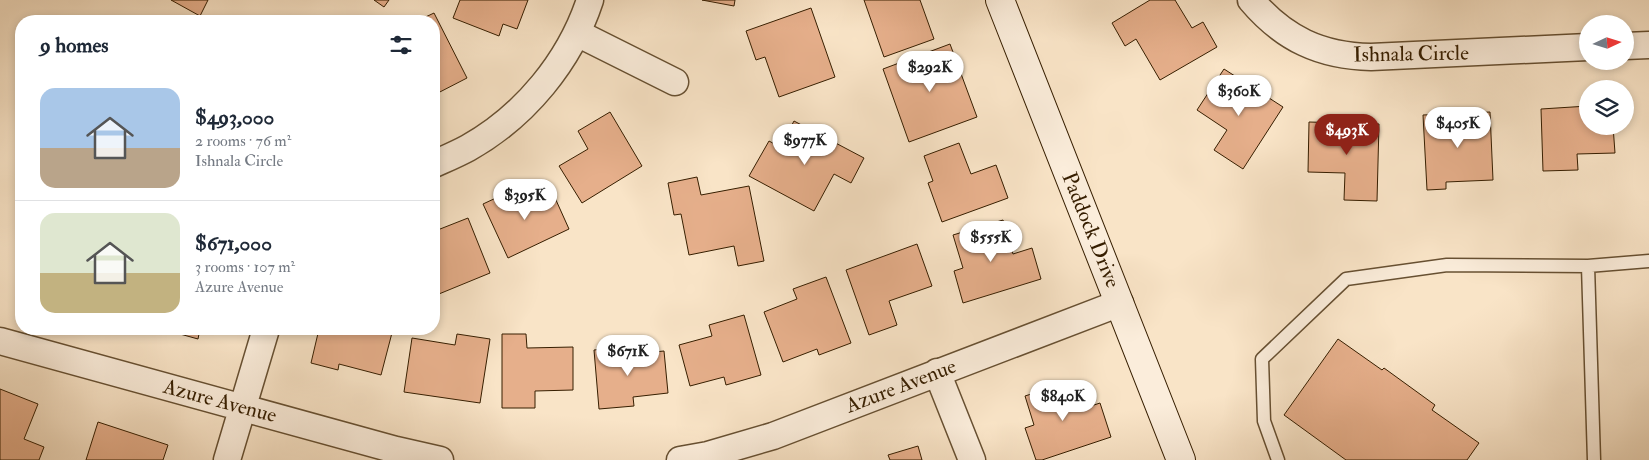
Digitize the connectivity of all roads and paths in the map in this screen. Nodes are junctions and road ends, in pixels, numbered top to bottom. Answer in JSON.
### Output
{"nodes":[{"id":1,"x":590,"y":0,"type":"edge"},
{"id":2,"x":1000,"y":0,"type":"edge"},
{"id":3,"x":1251,"y":0,"type":"edge"},
{"id":4,"x":577,"y":33,"type":"junction"},
{"id":5,"x":1649,"y":45,"type":"edge"},
{"id":6,"x":1634,"y":46,"type":"edge"},
{"id":7,"x":1579,"y":48,"type":"edge"},
{"id":8,"x":675,"y":82,"type":"dead end"},
{"id":9,"x":440,"y":161,"type":"edge"},
{"id":10,"x":1649,"y":261,"type":"edge"},
{"id":11,"x":1588,"y":266,"type":"junction"},
{"id":12,"x":1120,"y":303,"type":"junction"},
{"id":13,"x":264,"y":335,"type":"edge"},
{"id":14,"x":0,"y":340,"type":"edge"},
{"id":15,"x":937,"y":372,"type":"junction"},
{"id":16,"x":244,"y":408,"type":"junction"},
{"id":17,"x":227,"y":460,"type":"edge"},
{"id":18,"x":440,"y":460,"type":"edge"},
{"id":19,"x":680,"y":460,"type":"edge"},
{"id":20,"x":972,"y":460,"type":"edge"},
{"id":21,"x":1182,"y":460,"type":"edge"},
{"id":22,"x":1278,"y":460,"type":"edge"},
{"id":23,"x":1594,"y":460,"type":"edge"}],
"edges":[{"from":1,"to":4,"type":"street"},
{"from":2,"to":12,"type":"street","name":"Paddock Drive"},
{"from":3,"to":7,"type":"street","name":"Ishnala Circle"},
{"from":4,"to":8,"type":"street"},
{"from":4,"to":9,"type":"street"},
{"from":5,"to":6,"type":"street"},
{"from":10,"to":11,"type":"lane"},
{"from":11,"to":22,"type":"lane"},
{"from":11,"to":23,"type":"lane"},
{"from":12,"to":15,"type":"street","name":"Azure Avenue"},
{"from":12,"to":21,"type":"street","name":"Paddock Drive"},
{"from":13,"to":16,"type":"street"},
{"from":14,"to":16,"type":"street","name":"Azure Avenue"},
{"from":15,"to":19,"type":"street","name":"Azure Avenue"},
{"from":15,"to":20,"type":"street"},
{"from":16,"to":17,"type":"street"},
{"from":16,"to":18,"type":"street","name":"Azure Avenue"}]}
